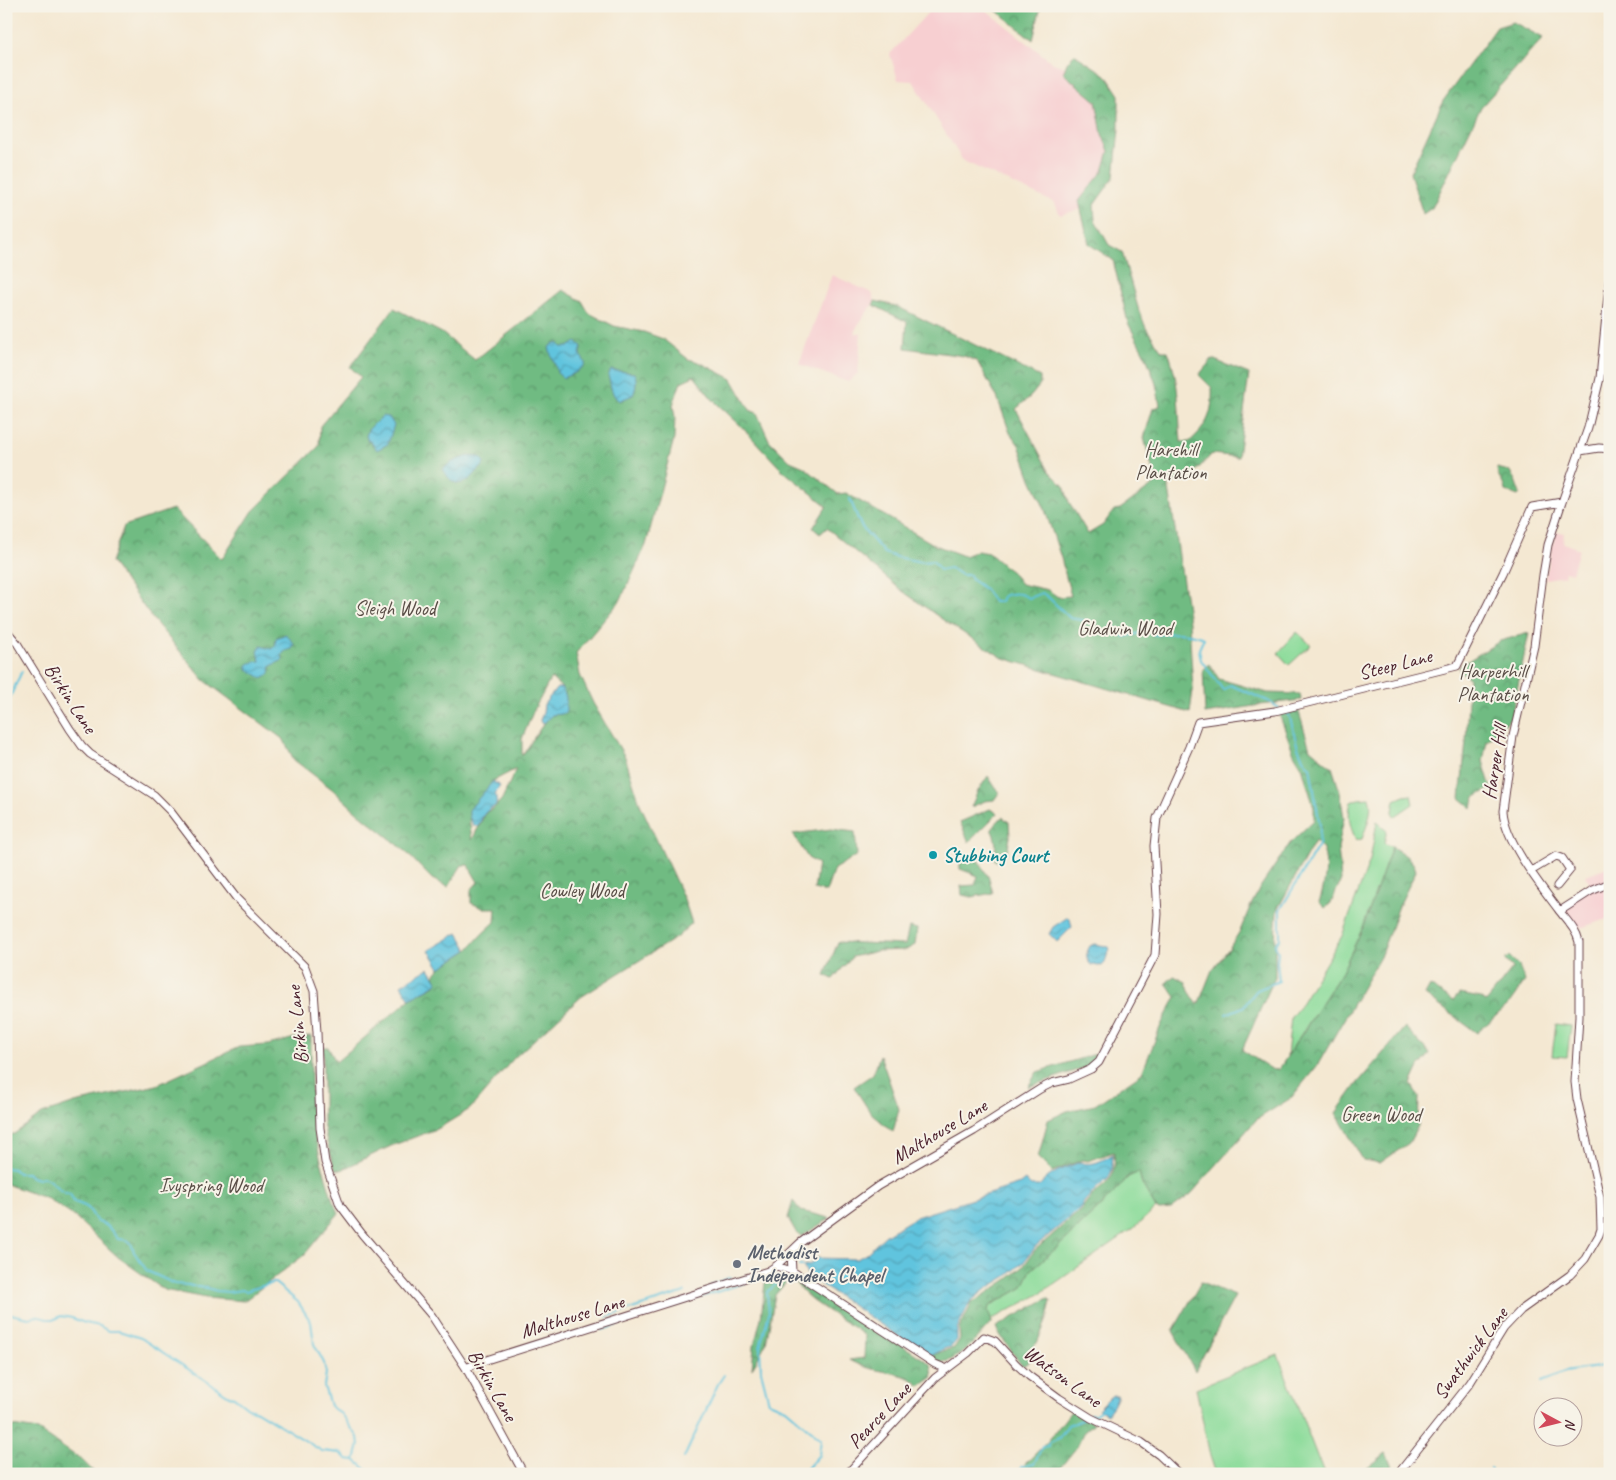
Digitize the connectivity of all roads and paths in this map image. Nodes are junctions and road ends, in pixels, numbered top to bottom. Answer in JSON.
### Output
{"nodes":[{"id":1,"x":1610,"y":274,"type":"edge"},
{"id":2,"x":1610,"y":449,"type":"edge"},
{"id":3,"x":1580,"y":452,"type":"junction"},
{"id":4,"x":1562,"y":502,"type":"junction"},
{"id":5,"x":6,"y":630,"type":"edge"},
{"id":6,"x":1198,"y":722,"type":"joint"},
{"id":7,"x":1531,"y":871,"type":"junction"},
{"id":8,"x":1610,"y":883,"type":"edge"},
{"id":9,"x":1557,"y":886,"type":"dead end"},
{"id":10,"x":1560,"y":911,"type":"junction"},
{"id":11,"x":1598,"y":1240,"type":"joint"},
{"id":12,"x":791,"y":1253,"type":"junction"},
{"id":13,"x":776,"y":1266,"type":"junction"},
{"id":14,"x":792,"y":1271,"type":"junction"},
{"id":15,"x":935,"y":1364,"type":"junction"},
{"id":16,"x":466,"y":1368,"type":"junction"},
{"id":17,"x":947,"y":1369,"type":"junction"},
{"id":18,"x":935,"y":1378,"type":"junction"},
{"id":19,"x":524,"y":1474,"type":"edge"},
{"id":20,"x":847,"y":1474,"type":"edge"},
{"id":21,"x":1179,"y":1474,"type":"edge"},
{"id":22,"x":1398,"y":1474,"type":"edge"}],
"edges":[{"from":1,"to":3,"type":"street","name":"Harper Hill"},
{"from":2,"to":3,"type":"street"},
{"from":3,"to":4,"type":"street","name":"Harper Hill"},
{"from":4,"to":6,"type":"street","name":"Steep Lane"},
{"from":4,"to":7,"type":"street","name":"Harper Hill"},
{"from":5,"to":16,"type":"street","name":"Birkin Lane"},
{"from":6,"to":12,"type":"street","name":"Malthouse Lane"},
{"from":7,"to":9,"type":"street"},
{"from":7,"to":10,"type":"street","name":"Harper Hill"},
{"from":8,"to":10,"type":"street"},
{"from":10,"to":11,"type":"street","name":"Harper Hill"},
{"from":11,"to":22,"type":"street","name":"Swathwick Lane"},
{"from":12,"to":13,"type":"street","name":"Malthouse Lane"},
{"from":12,"to":14,"type":"street"},
{"from":13,"to":14,"type":"street"},
{"from":13,"to":16,"type":"street","name":"Malthouse Lane"},
{"from":14,"to":15,"type":"street"},
{"from":15,"to":17,"type":"street"},
{"from":15,"to":18,"type":"street"},
{"from":16,"to":19,"type":"street","name":"Birkin Lane"},
{"from":17,"to":18,"type":"street","name":"Watson Lane"},
{"from":17,"to":21,"type":"street","name":"Watson Lane"},
{"from":18,"to":20,"type":"street","name":"Pearce Lane"}]}
